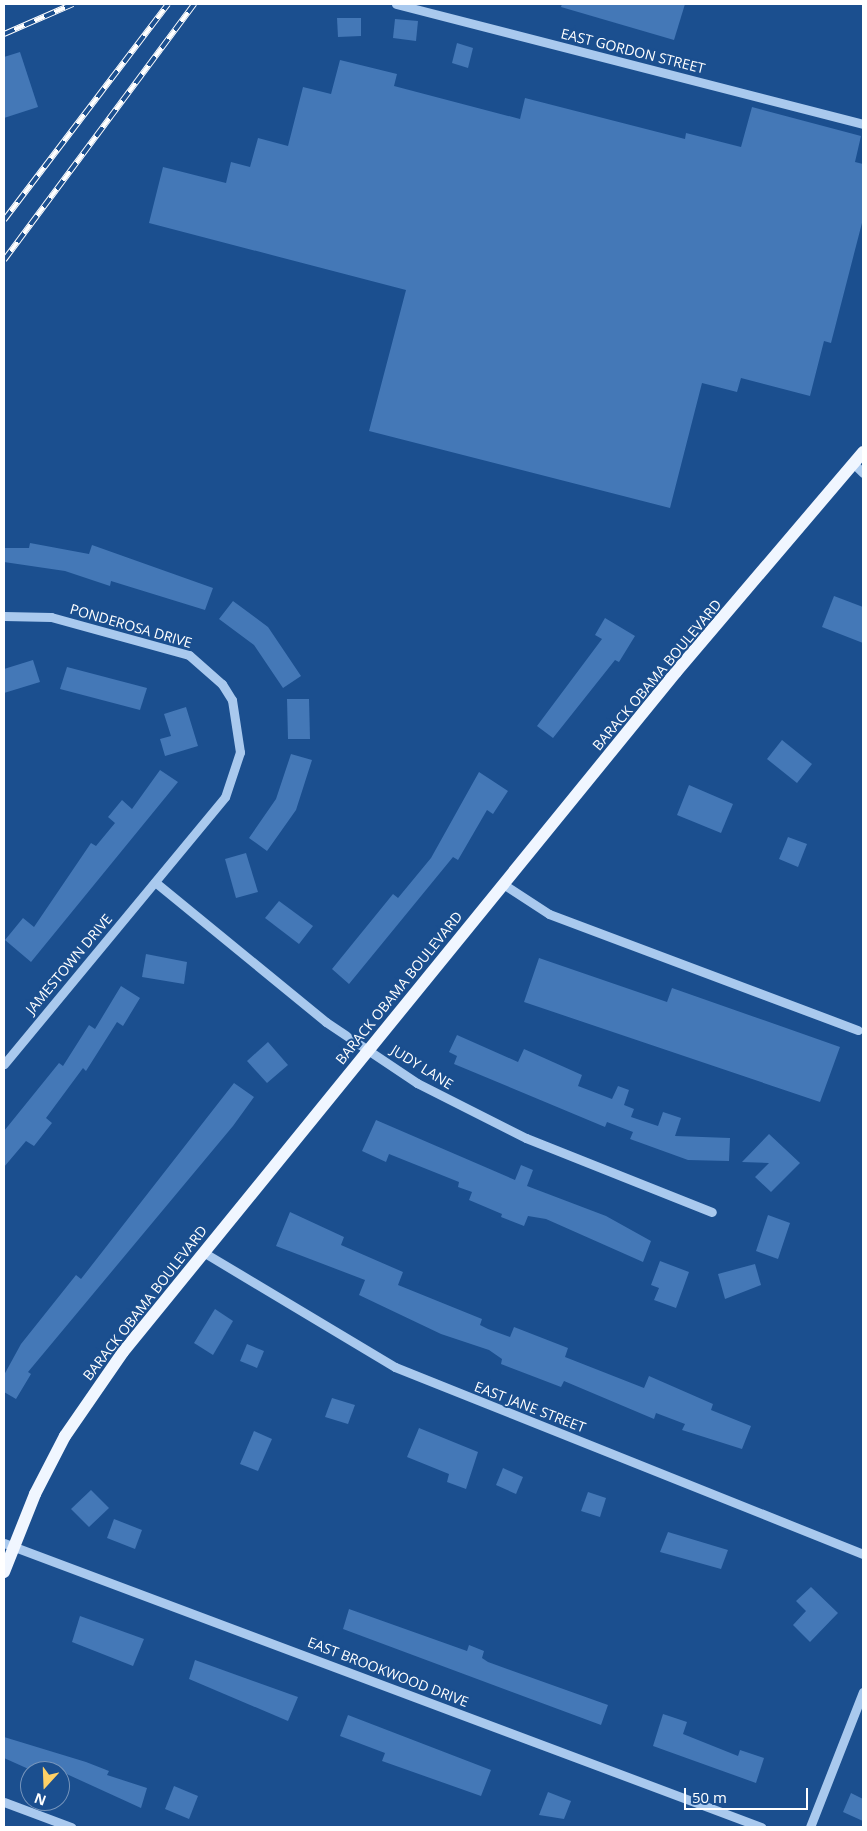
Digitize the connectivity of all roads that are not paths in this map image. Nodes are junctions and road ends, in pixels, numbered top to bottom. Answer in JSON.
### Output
{"nodes":[{"id":1,"x":396,"y":4,"type":"edge"},
{"id":2,"x":863,"y":124,"type":"edge"},
{"id":3,"x":863,"y":452,"type":"edge"},
{"id":4,"x":858,"y":468,"type":"edge"},
{"id":5,"x":4,"y":616,"type":"edge"},
{"id":6,"x":155,"y":882,"type":"junction"},
{"id":7,"x":503,"y":884,"type":"junction"},
{"id":8,"x":858,"y":1030,"type":"dead end"},
{"id":9,"x":368,"y":1050,"type":"junction"},
{"id":10,"x":4,"y":1064,"type":"edge"},
{"id":11,"x":712,"y":1212,"type":"dead end"},
{"id":12,"x":203,"y":1252,"type":"junction"},
{"id":13,"x":9,"y":1545,"type":"edge"},
{"id":14,"x":863,"y":1554,"type":"edge"},
{"id":15,"x":4,"y":1572,"type":"edge"},
{"id":16,"x":863,"y":1692,"type":"edge"},
{"id":17,"x":4,"y":1802,"type":"edge"},
{"id":18,"x":70,"y":1827,"type":"edge"},
{"id":19,"x":761,"y":1827,"type":"edge"},
{"id":20,"x":810,"y":1827,"type":"edge"}],
"edges":[{"from":1,"to":2,"type":"street","name":"EAST GORDON STREET"},
{"from":3,"to":4,"type":"main road","name":"BARACK OBAMA BOULEVARD"},
{"from":4,"to":7,"type":"main road","name":"BARACK OBAMA BOULEVARD"},
{"from":5,"to":6,"type":"street","name":"PONDEROSA DRIVE"},
{"from":6,"to":9,"type":"street","name":"JUDY LANE"},
{"from":6,"to":10,"type":"street","name":"JAMESTOWN DRIVE"},
{"from":7,"to":8,"type":"street"},
{"from":7,"to":9,"type":"main road","name":"BARACK OBAMA BOULEVARD"},
{"from":9,"to":11,"type":"street","name":"JUDY LANE"},
{"from":9,"to":12,"type":"main road","name":"BARACK OBAMA BOULEVARD"},
{"from":12,"to":13,"type":"main road","name":"BARACK OBAMA BOULEVARD"},
{"from":12,"to":14,"type":"street","name":"EAST JANE STREET"},
{"from":13,"to":15,"type":"main road","name":"BARACK OBAMA BOULEVARD"},
{"from":13,"to":19,"type":"street","name":"EAST BROOKWOOD DRIVE"},
{"from":16,"to":20,"type":"street"},
{"from":17,"to":18,"type":"street"}]}
